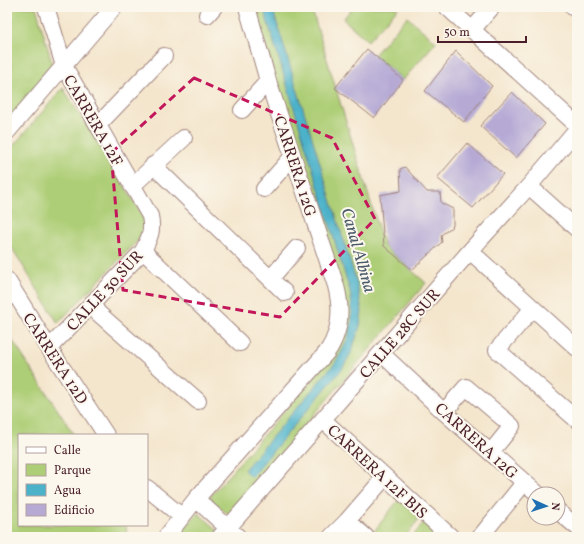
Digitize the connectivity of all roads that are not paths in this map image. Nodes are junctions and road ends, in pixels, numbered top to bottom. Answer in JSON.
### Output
{"nodes":[{"id":1,"x":46,"y":7,"type":"edge"},
{"id":2,"x":114,"y":7,"type":"edge"},
{"id":3,"x":247,"y":7,"type":"edge"},
{"id":4,"x":447,"y":7,"type":"edge"},
{"id":5,"x":492,"y":7,"type":"edge"},
{"id":6,"x":573,"y":7,"type":"edge"},
{"id":7,"x":577,"y":10,"type":"edge"},
{"id":8,"x":472,"y":30,"type":"junction"},
{"id":9,"x":164,"y":56,"type":"dead end"},
{"id":10,"x":64,"y":66,"type":"junction"},
{"id":11,"x":268,"y":81,"type":"junction"},
{"id":12,"x":242,"y":110,"type":"dead end"},
{"id":13,"x":98,"y":125,"type":"junction"},
{"id":14,"x":577,"y":126,"type":"edge"},
{"id":15,"x":577,"y":129,"type":"edge"},
{"id":16,"x":7,"y":132,"type":"edge"},
{"id":17,"x":184,"y":138,"type":"dead end"},
{"id":18,"x":293,"y":156,"type":"junction"},
{"id":19,"x":153,"y":166,"type":"junction"},
{"id":20,"x":132,"y":186,"type":"junction"},
{"id":21,"x":529,"y":186,"type":"junction"},
{"id":22,"x":264,"y":189,"type":"dead end"},
{"id":23,"x":152,"y":228,"type":"joint"},
{"id":24,"x":577,"y":229,"type":"edge"},
{"id":25,"x":297,"y":248,"type":"dead end"},
{"id":26,"x":143,"y":251,"type":"junction"},
{"id":27,"x":470,"y":251,"type":"junction"},
{"id":28,"x":270,"y":278,"type":"junction"},
{"id":29,"x":7,"y":280,"type":"edge"},
{"id":30,"x":285,"y":293,"type":"dead end"},
{"id":31,"x":92,"y":303,"type":"junction"},
{"id":32,"x":533,"y":308,"type":"junction"},
{"id":33,"x":240,"y":343,"type":"dead end"},
{"id":34,"x":49,"y":348,"type":"junction"},
{"id":35,"x":577,"y":348,"type":"edge"},
{"id":36,"x":381,"y":353,"type":"junction"},
{"id":37,"x":198,"y":401,"type":"dead end"},
{"id":38,"x":444,"y":412,"type":"junction"},
{"id":39,"x":323,"y":420,"type":"junction"},
{"id":40,"x":577,"y":420,"type":"edge"},
{"id":41,"x":105,"y":434,"type":"edge"},
{"id":42,"x":491,"y":452,"type":"junction"},
{"id":43,"x":385,"y":477,"type":"junction"},
{"id":44,"x":524,"y":483,"type":"junction"},
{"id":45,"x":528,"y":486,"type":"edge"},
{"id":46,"x":148,"y":489,"type":"edge"},
{"id":47,"x":196,"y":499,"type":"junction"},
{"id":48,"x":181,"y":516,"type":"junction"},
{"id":49,"x":566,"y":518,"type":"edge"},
{"id":50,"x":347,"y":521,"type":"junction"},
{"id":51,"x":577,"y":527,"type":"edge"},
{"id":52,"x":229,"y":534,"type":"edge"},
{"id":53,"x":166,"y":537,"type":"edge"},
{"id":54,"x":331,"y":537,"type":"edge"},
{"id":55,"x":366,"y":537,"type":"edge"},
{"id":56,"x":451,"y":537,"type":"edge"},
{"id":57,"x":480,"y":537,"type":"edge"}],
"edges":[{"from":1,"to":10,"type":"street","name":"CARRERA 12F"},
{"from":2,"to":10,"type":"street"},
{"from":3,"to":11,"type":"street","name":"CARRERA 12G"},
{"from":4,"to":8,"type":"street"},
{"from":5,"to":8,"type":"street"},
{"from":6,"to":7,"type":"street"},
{"from":8,"to":14,"type":"street"},
{"from":9,"to":13,"type":"street"},
{"from":10,"to":13,"type":"street","name":"CARRERA 12F"},
{"from":10,"to":16,"type":"street"},
{"from":11,"to":12,"type":"street"},
{"from":11,"to":18,"type":"street","name":"CARRERA 12G"},
{"from":13,"to":20,"type":"street","name":"CARRERA 12F"},
{"from":15,"to":21,"type":"street","name":"CALLE 28C SUR"},
{"from":17,"to":19,"type":"street"},
{"from":18,"to":22,"type":"street"},
{"from":18,"to":47,"type":"street","name":"CARRERA 12G"},
{"from":19,"to":20,"type":"street"},
{"from":19,"to":28,"type":"street"},
{"from":20,"to":23,"type":"street","name":"CARRERA 12F"},
{"from":21,"to":24,"type":"street"},
{"from":21,"to":27,"type":"street","name":"CALLE 28C SUR"},
{"from":23,"to":26,"type":"street","name":"CALLE 30 SUR"},
{"from":25,"to":28,"type":"street"},
{"from":26,"to":31,"type":"street","name":"CALLE 30 SUR"},
{"from":26,"to":33,"type":"street"},
{"from":27,"to":32,"type":"street"},
{"from":27,"to":36,"type":"street","name":"CALLE 28C SUR"},
{"from":28,"to":30,"type":"street"},
{"from":29,"to":34,"type":"street","name":"CARRERA 12D"},
{"from":31,"to":34,"type":"street","name":"CALLE 30 SUR"},
{"from":31,"to":37,"type":"street"},
{"from":32,"to":35,"type":"street"},
{"from":32,"to":40,"type":"street"},
{"from":34,"to":41,"type":"street","name":"CARRERA 12D"},
{"from":36,"to":38,"type":"street","name":"CARRERA 12G"},
{"from":36,"to":39,"type":"street","name":"CALLE 28C SUR"},
{"from":38,"to":42,"type":"street","name":"CARRERA 12G"},
{"from":38,"to":42,"type":"street"},
{"from":39,"to":43,"type":"street","name":"CARRERA 12F BIS"},
{"from":39,"to":52,"type":"street","name":"CALLE 28C SUR"},
{"from":42,"to":44,"type":"street","name":"CARRERA 12G"},
{"from":43,"to":50,"type":"street"},
{"from":43,"to":56,"type":"street","name":"CARRERA 12F BIS"},
{"from":44,"to":45,"type":"street","name":"CARRERA 12G"},
{"from":44,"to":57,"type":"street"},
{"from":46,"to":48,"type":"street"},
{"from":47,"to":48,"type":"street"},
{"from":47,"to":52,"type":"street"},
{"from":48,"to":53,"type":"street"},
{"from":49,"to":51,"type":"street"},
{"from":50,"to":54,"type":"street"},
{"from":50,"to":55,"type":"street"}]}
